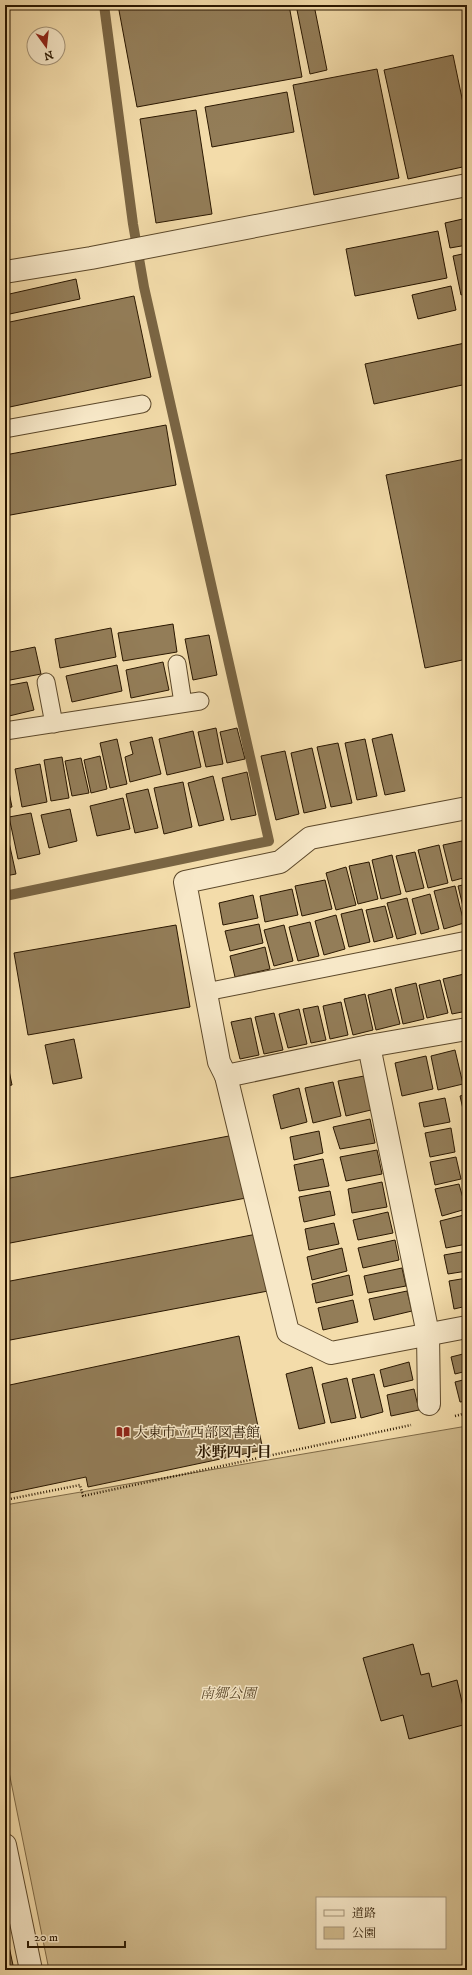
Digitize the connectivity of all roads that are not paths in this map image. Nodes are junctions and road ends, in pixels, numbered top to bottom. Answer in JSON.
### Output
{"nodes":[{"id":1,"x":467,"y":185,"type":"edge"},
{"id":2,"x":5,"y":272,"type":"edge"},
{"id":3,"x":142,"y":404,"type":"dead end"},
{"id":4,"x":5,"y":429,"type":"edge"},
{"id":5,"x":177,"y":664,"type":"dead end"},
{"id":6,"x":46,"y":682,"type":"dead end"},
{"id":7,"x":54,"y":724,"type":"junction"},
{"id":8,"x":5,"y":731,"type":"edge"},
{"id":9,"x":467,"y":808,"type":"edge"},
{"id":10,"x":467,"y":940,"type":"edge"},
{"id":11,"x":206,"y":992,"type":"junction"},
{"id":12,"x":467,"y":1029,"type":"edge"},
{"id":13,"x":369,"y":1046,"type":"junction"},
{"id":14,"x":226,"y":1076,"type":"junction"},
{"id":15,"x":467,"y":1327,"type":"edge"},
{"id":16,"x":428,"y":1334,"type":"junction"},
{"id":17,"x":429,"y":1404,"type":"dead end"},
{"id":18,"x":5,"y":1845,"type":"edge"},
{"id":19,"x":31,"y":1970,"type":"edge"}],
"edges":[{"from":1,"to":2,"type":"street"},
{"from":3,"to":4,"type":"lane"},
{"from":5,"to":7,"type":"lane"},
{"from":6,"to":7,"type":"lane"},
{"from":7,"to":8,"type":"lane"},
{"from":9,"to":11,"type":"street"},
{"from":10,"to":11,"type":"lane"},
{"from":11,"to":14,"type":"street"},
{"from":12,"to":13,"type":"street"},
{"from":13,"to":14,"type":"street"},
{"from":13,"to":16,"type":"street"},
{"from":14,"to":16,"type":"street"},
{"from":15,"to":16,"type":"street"},
{"from":16,"to":17,"type":"street"},
{"from":18,"to":19,"type":"street"}]}
